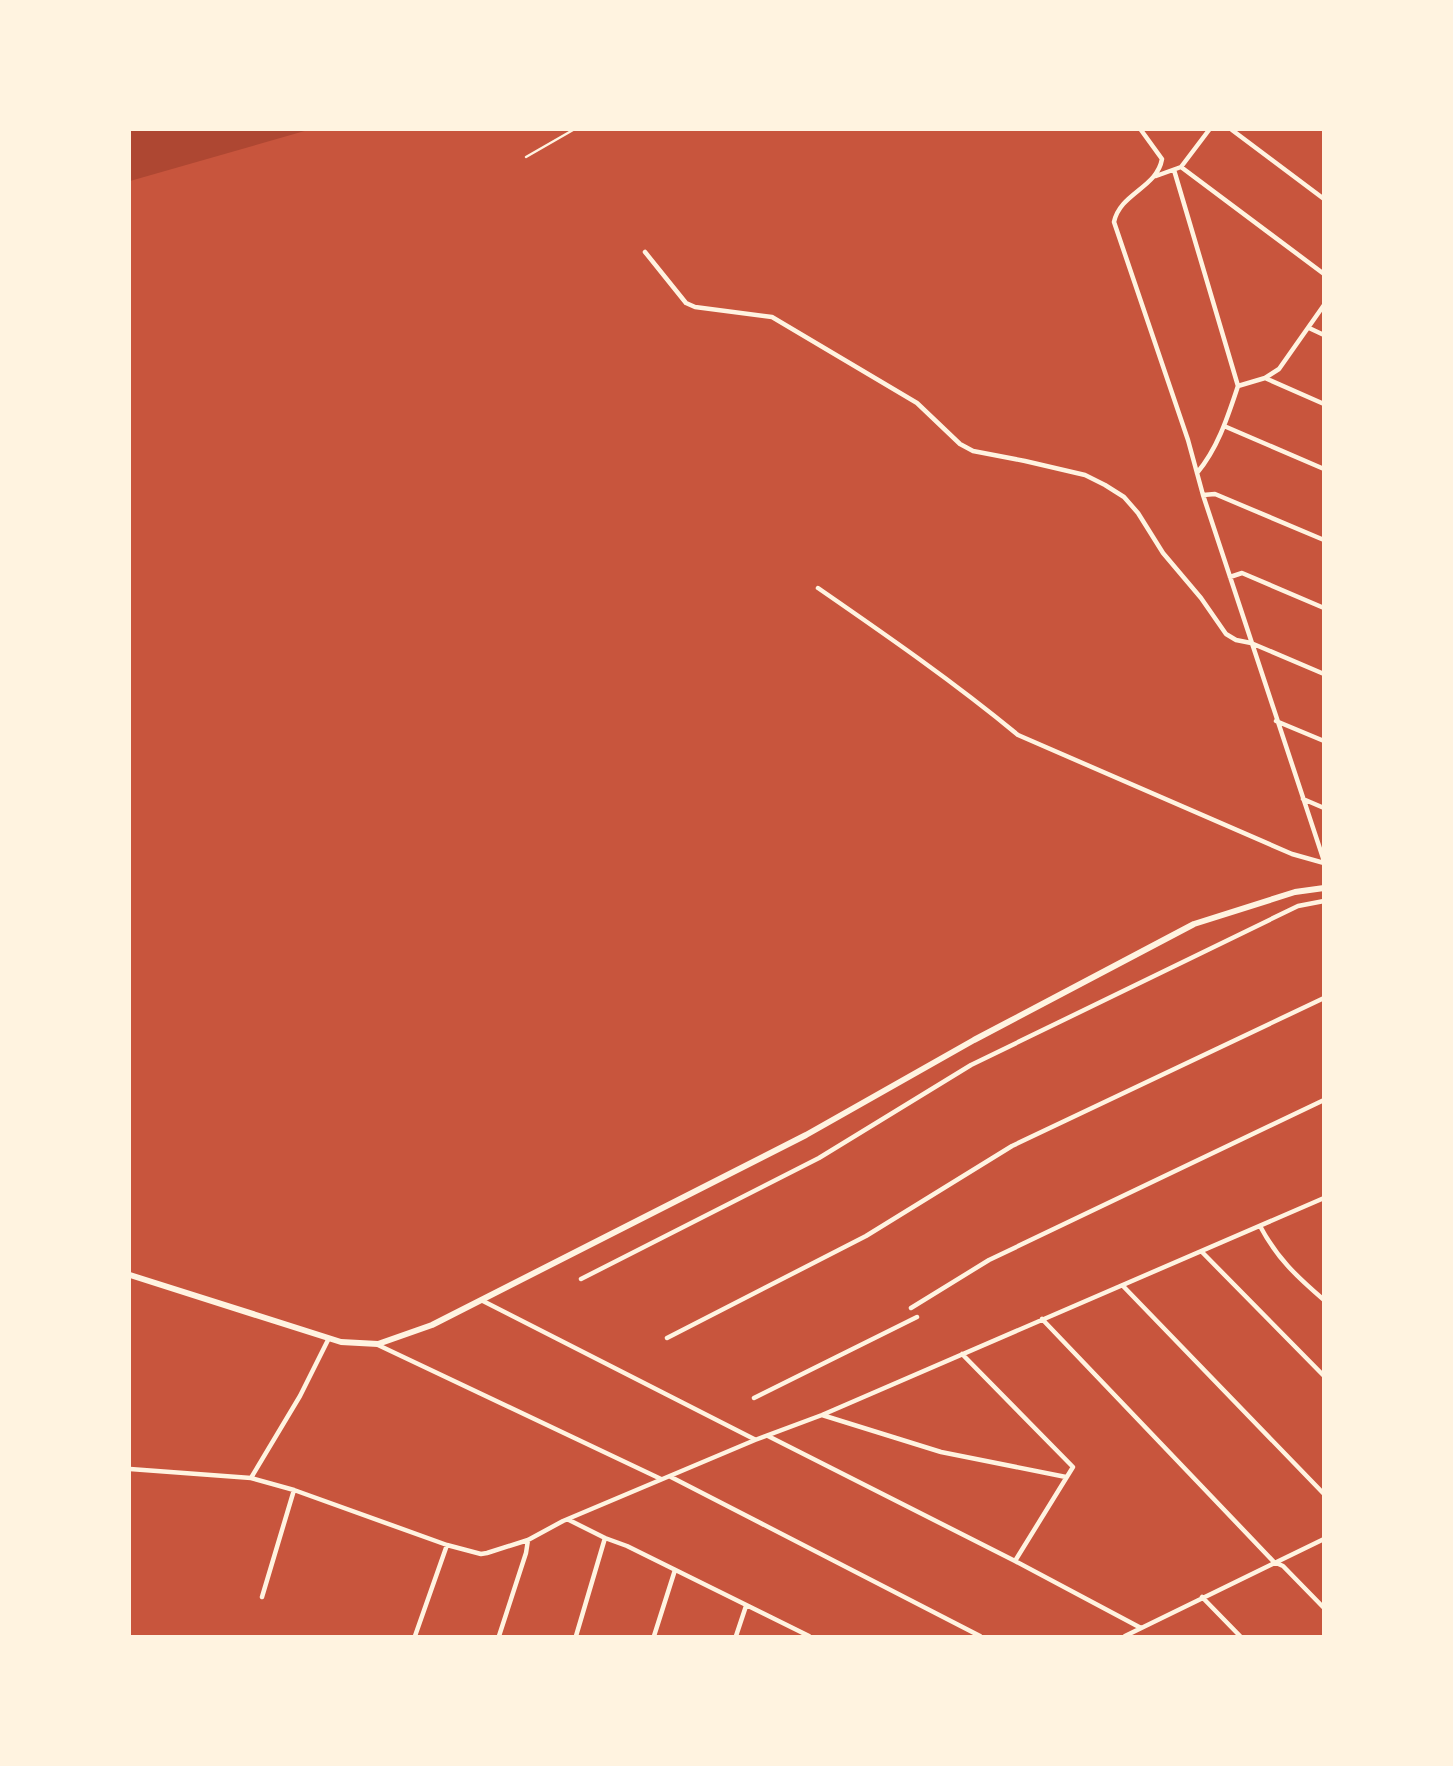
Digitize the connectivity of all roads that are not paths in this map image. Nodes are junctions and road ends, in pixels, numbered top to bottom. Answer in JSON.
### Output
{"nodes":[{"id":1,"x":573,"y":130,"type":"edge"},
{"id":2,"x":1141,"y":130,"type":"edge"},
{"id":3,"x":1209,"y":130,"type":"edge"},
{"id":4,"x":1232,"y":130,"type":"edge"},
{"id":5,"x":526,"y":157,"type":"dead end"},
{"id":6,"x":1181,"y":167,"type":"junction"},
{"id":7,"x":1174,"y":170,"type":"junction"},
{"id":8,"x":1156,"y":176,"type":"junction"},
{"id":9,"x":1324,"y":199,"type":"edge"},
{"id":10,"x":645,"y":251,"type":"dead end"},
{"id":11,"x":1324,"y":274,"type":"edge"},
{"id":12,"x":1324,"y":305,"type":"edge"},
{"id":13,"x":1309,"y":328,"type":"junction"},
{"id":14,"x":1324,"y":335,"type":"edge"},
{"id":15,"x":1265,"y":378,"type":"junction"},
{"id":16,"x":1238,"y":386,"type":"junction"},
{"id":17,"x":1324,"y":404,"type":"edge"},
{"id":18,"x":1224,"y":426,"type":"junction"},
{"id":19,"x":1324,"y":469,"type":"edge"},
{"id":20,"x":1197,"y":473,"type":"junction"},
{"id":21,"x":1203,"y":495,"type":"junction"},
{"id":22,"x":1324,"y":540,"type":"edge"},
{"id":23,"x":1230,"y":578,"type":"junction"},
{"id":24,"x":818,"y":588,"type":"dead end"},
{"id":25,"x":1324,"y":608,"type":"edge"},
{"id":26,"x":1251,"y":643,"type":"junction"},
{"id":27,"x":1324,"y":674,"type":"edge"},
{"id":28,"x":1276,"y":721,"type":"junction"},
{"id":29,"x":1324,"y":741,"type":"edge"},
{"id":30,"x":1303,"y":799,"type":"junction"},
{"id":31,"x":1324,"y":808,"type":"edge"},
{"id":32,"x":1324,"y":862,"type":"edge"},
{"id":33,"x":1324,"y":888,"type":"edge"},
{"id":34,"x":1324,"y":901,"type":"edge"},
{"id":35,"x":1324,"y":998,"type":"edge"},
{"id":36,"x":1324,"y":1100,"type":"edge"},
{"id":37,"x":1324,"y":1198,"type":"edge"},
{"id":38,"x":1260,"y":1226,"type":"junction"},
{"id":39,"x":1202,"y":1252,"type":"junction"},
{"id":40,"x":130,"y":1275,"type":"edge"},
{"id":41,"x":581,"y":1279,"type":"dead end"},
{"id":42,"x":1123,"y":1286,"type":"junction"},
{"id":43,"x":481,"y":1300,"type":"junction"},
{"id":44,"x":1324,"y":1300,"type":"edge"},
{"id":45,"x":911,"y":1308,"type":"dead end"},
{"id":46,"x":917,"y":1317,"type":"dead end"},
{"id":47,"x":1042,"y":1319,"type":"junction"},
{"id":48,"x":667,"y":1338,"type":"dead end"},
{"id":49,"x":328,"y":1340,"type":"junction"},
{"id":50,"x":378,"y":1345,"type":"junction"},
{"id":51,"x":962,"y":1354,"type":"junction"},
{"id":52,"x":1324,"y":1376,"type":"edge"},
{"id":53,"x":754,"y":1398,"type":"dead end"},
{"id":54,"x":821,"y":1415,"type":"junction"},
{"id":55,"x":767,"y":1436,"type":"junction"},
{"id":56,"x":755,"y":1440,"type":"junction"},
{"id":57,"x":130,"y":1469,"type":"edge"},
{"id":58,"x":671,"y":1477,"type":"junction"},
{"id":59,"x":1066,"y":1477,"type":"junction"},
{"id":60,"x":251,"y":1478,"type":"junction"},
{"id":61,"x":662,"y":1480,"type":"junction"},
{"id":62,"x":294,"y":1490,"type":"junction"},
{"id":63,"x":1324,"y":1494,"type":"edge"},
{"id":64,"x":569,"y":1520,"type":"junction"},
{"id":65,"x":605,"y":1538,"type":"junction"},
{"id":66,"x":1324,"y":1539,"type":"edge"},
{"id":67,"x":528,"y":1540,"type":"junction"},
{"id":68,"x":447,"y":1545,"type":"junction"},
{"id":69,"x":1016,"y":1561,"type":"junction"},
{"id":70,"x":1274,"y":1562,"type":"junction"},
{"id":71,"x":676,"y":1570,"type":"junction"},
{"id":72,"x":262,"y":1597,"type":"dead end"},
{"id":73,"x":1202,"y":1597,"type":"junction"},
{"id":74,"x":746,"y":1606,"type":"junction"},
{"id":75,"x":1324,"y":1608,"type":"edge"},
{"id":76,"x":1141,"y":1628,"type":"junction"},
{"id":77,"x":415,"y":1636,"type":"edge"},
{"id":78,"x":499,"y":1636,"type":"edge"},
{"id":79,"x":576,"y":1636,"type":"edge"},
{"id":80,"x":654,"y":1636,"type":"edge"},
{"id":81,"x":736,"y":1636,"type":"edge"},
{"id":82,"x":809,"y":1636,"type":"edge"},
{"id":83,"x":980,"y":1636,"type":"edge"},
{"id":84,"x":1127,"y":1636,"type":"edge"},
{"id":85,"x":1240,"y":1636,"type":"edge"}],
"edges":[{"from":1,"to":5,"type":"lane"},
{"from":2,"to":8,"type":"street"},
{"from":3,"to":6,"type":"street"},
{"from":4,"to":9,"type":"street"},
{"from":6,"to":7,"type":"street"},
{"from":6,"to":11,"type":"street"},
{"from":7,"to":8,"type":"street"},
{"from":7,"to":16,"type":"street"},
{"from":8,"to":20,"type":"street"},
{"from":10,"to":26,"type":"street"},
{"from":12,"to":13,"type":"street"},
{"from":13,"to":14,"type":"street"},
{"from":13,"to":15,"type":"street"},
{"from":15,"to":16,"type":"street"},
{"from":15,"to":17,"type":"street"},
{"from":16,"to":18,"type":"street"},
{"from":18,"to":19,"type":"street"},
{"from":18,"to":20,"type":"street"},
{"from":20,"to":21,"type":"street"},
{"from":21,"to":22,"type":"street"},
{"from":21,"to":23,"type":"street"},
{"from":23,"to":25,"type":"street"},
{"from":23,"to":26,"type":"street"},
{"from":24,"to":32,"type":"street"},
{"from":26,"to":27,"type":"street"},
{"from":26,"to":28,"type":"street"},
{"from":28,"to":29,"type":"street"},
{"from":28,"to":30,"type":"street"},
{"from":30,"to":31,"type":"street"},
{"from":30,"to":32,"type":"street"},
{"from":33,"to":43,"type":"main road"},
{"from":34,"to":41,"type":"street"},
{"from":35,"to":48,"type":"street"},
{"from":36,"to":45,"type":"street"},
{"from":37,"to":38,"type":"street"},
{"from":38,"to":39,"type":"street"},
{"from":38,"to":44,"type":"street"},
{"from":39,"to":42,"type":"street"},
{"from":39,"to":52,"type":"street"},
{"from":40,"to":49,"type":"main road"},
{"from":42,"to":47,"type":"street"},
{"from":42,"to":63,"type":"street"},
{"from":43,"to":50,"type":"main road"},
{"from":43,"to":56,"type":"street"},
{"from":46,"to":53,"type":"street"},
{"from":47,"to":51,"type":"street"},
{"from":47,"to":70,"type":"street"},
{"from":49,"to":50,"type":"main road"},
{"from":49,"to":60,"type":"street"},
{"from":50,"to":61,"type":"street"},
{"from":51,"to":54,"type":"street"},
{"from":51,"to":59,"type":"street"},
{"from":54,"to":55,"type":"street"},
{"from":54,"to":59,"type":"street"},
{"from":55,"to":56,"type":"street"},
{"from":55,"to":69,"type":"street"},
{"from":56,"to":58,"type":"street"},
{"from":57,"to":60,"type":"street"},
{"from":58,"to":61,"type":"street"},
{"from":58,"to":83,"type":"street"},
{"from":59,"to":69,"type":"street"},
{"from":60,"to":62,"type":"street"},
{"from":61,"to":64,"type":"street"},
{"from":62,"to":68,"type":"street"},
{"from":62,"to":72,"type":"street"},
{"from":64,"to":65,"type":"street"},
{"from":64,"to":67,"type":"street"},
{"from":65,"to":71,"type":"street"},
{"from":65,"to":79,"type":"street"},
{"from":66,"to":70,"type":"street"},
{"from":67,"to":68,"type":"street"},
{"from":67,"to":78,"type":"street"},
{"from":68,"to":77,"type":"street"},
{"from":69,"to":76,"type":"street"},
{"from":70,"to":73,"type":"street"},
{"from":70,"to":75,"type":"street"},
{"from":71,"to":74,"type":"street"},
{"from":71,"to":80,"type":"street"},
{"from":73,"to":76,"type":"street"},
{"from":73,"to":85,"type":"street"},
{"from":74,"to":81,"type":"street"},
{"from":74,"to":82,"type":"street"},
{"from":76,"to":84,"type":"street"}]}
